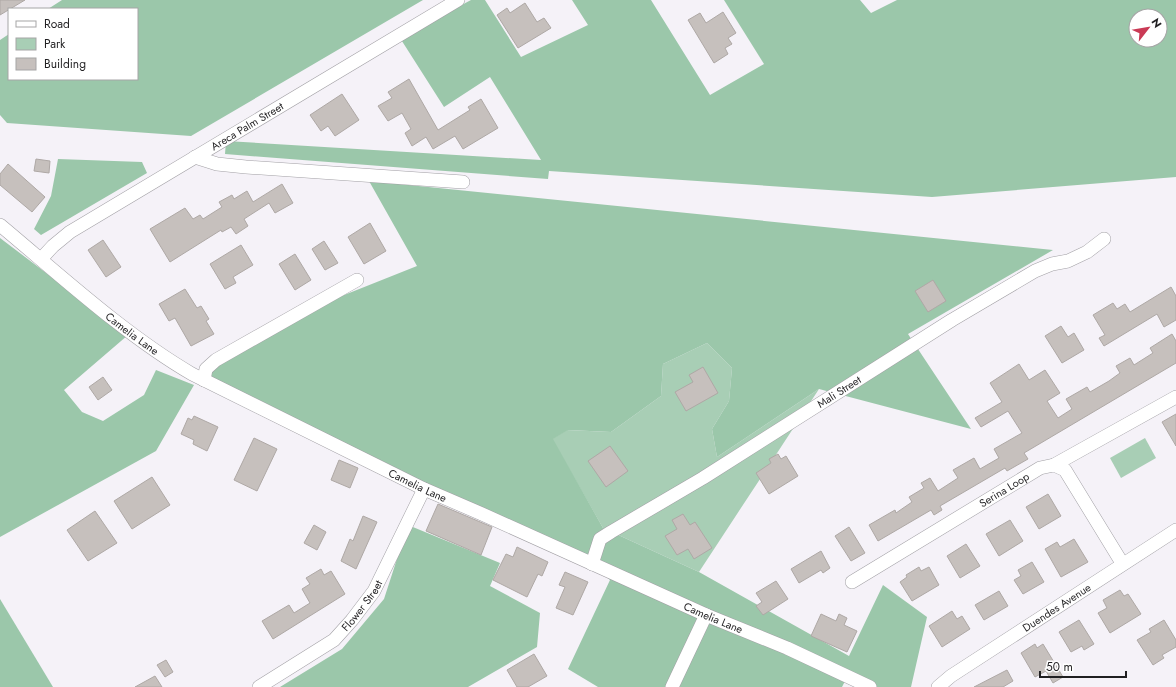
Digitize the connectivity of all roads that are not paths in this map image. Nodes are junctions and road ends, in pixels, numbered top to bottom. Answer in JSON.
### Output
{"nodes":[{"id":1,"x":458,"y":0,"type":"edge"},
{"id":2,"x":195,"y":157,"type":"junction"},
{"id":3,"x":463,"y":182,"type":"dead end"},
{"id":4,"x":0,"y":225,"type":"edge"},
{"id":5,"x":1104,"y":239,"type":"dead end"},
{"id":6,"x":41,"y":259,"type":"junction"},
{"id":7,"x":357,"y":280,"type":"dead end"},
{"id":8,"x":204,"y":380,"type":"junction"},
{"id":9,"x":1176,"y":397,"type":"edge"},
{"id":10,"x":1054,"y":465,"type":"junction"},
{"id":11,"x":424,"y":489,"type":"junction"},
{"id":12,"x":1176,"y":530,"type":"edge"},
{"id":13,"x":1122,"y":563,"type":"junction"},
{"id":14,"x":592,"y":564,"type":"junction"},
{"id":15,"x":852,"y":582,"type":"dead end"},
{"id":16,"x":706,"y":615,"type":"junction"},
{"id":17,"x":259,"y":687,"type":"edge"},
{"id":18,"x":672,"y":687,"type":"edge"},
{"id":19,"x":870,"y":687,"type":"edge"},
{"id":20,"x":938,"y":687,"type":"edge"}],
"edges":[{"from":1,"to":2,"type":"street","name":"Areca Palm Street"},
{"from":2,"to":3,"type":"street"},
{"from":2,"to":6,"type":"street","name":"Areca Palm Street"},
{"from":4,"to":6,"type":"street","name":"Camelia Lane"},
{"from":5,"to":14,"type":"street","name":"Mali Street"},
{"from":6,"to":8,"type":"street","name":"Camelia Lane"},
{"from":7,"to":8,"type":"street"},
{"from":8,"to":11,"type":"street","name":"Camelia Lane"},
{"from":9,"to":10,"type":"street","name":"Serina Loop"},
{"from":10,"to":13,"type":"street"},
{"from":10,"to":15,"type":"street","name":"Serina Loop"},
{"from":11,"to":14,"type":"street","name":"Camelia Lane"},
{"from":11,"to":17,"type":"street","name":"Flower Street"},
{"from":12,"to":13,"type":"street","name":"Duendes Avenue"},
{"from":13,"to":20,"type":"street","name":"Duendes Avenue"},
{"from":14,"to":16,"type":"street","name":"Camelia Lane"},
{"from":16,"to":18,"type":"street"},
{"from":16,"to":19,"type":"street","name":"Camelia Lane"}]}
